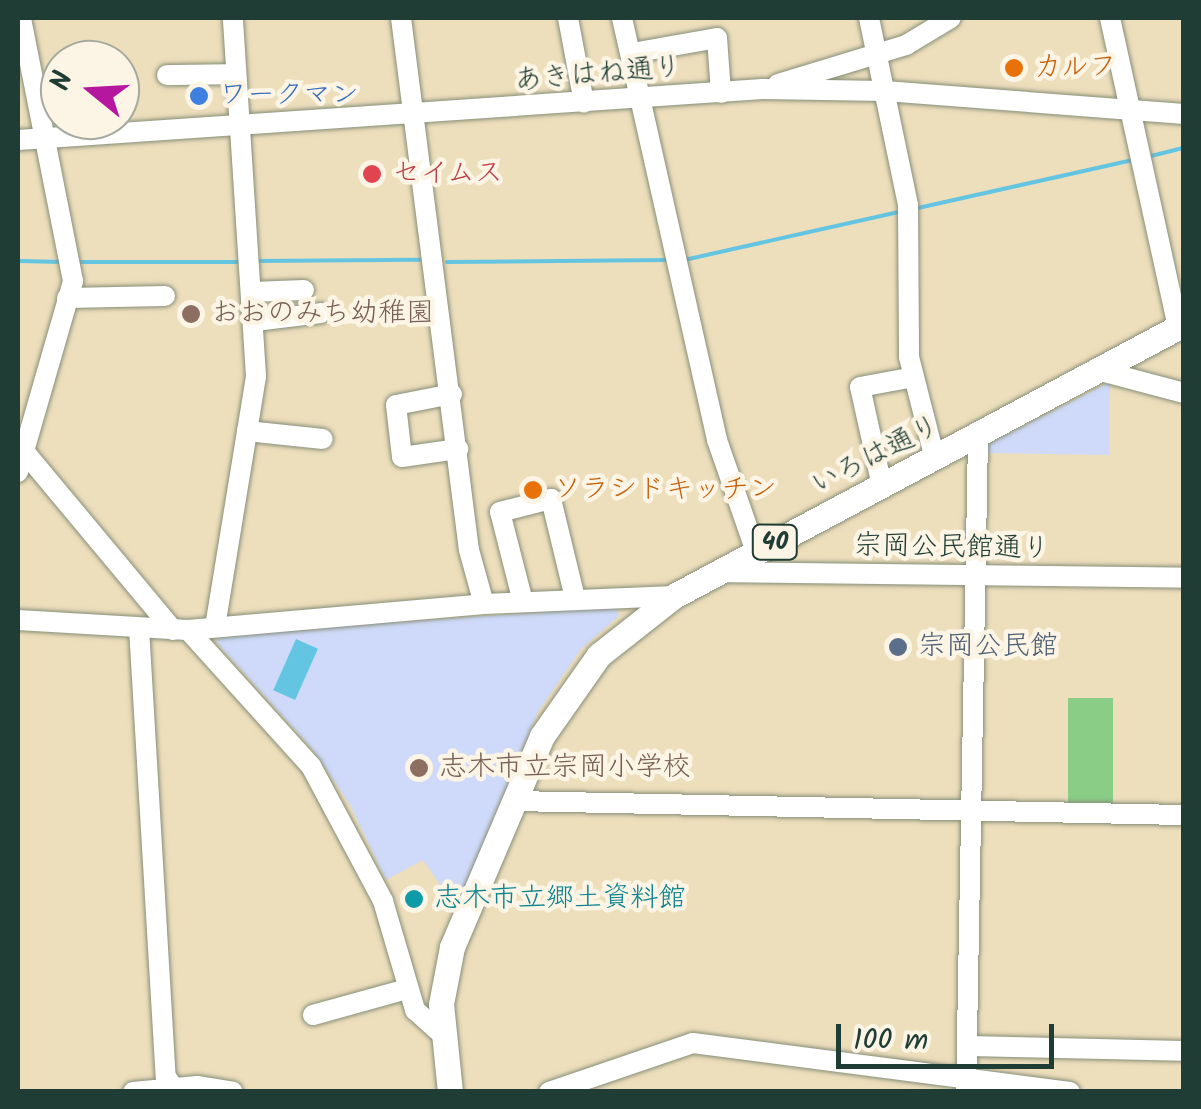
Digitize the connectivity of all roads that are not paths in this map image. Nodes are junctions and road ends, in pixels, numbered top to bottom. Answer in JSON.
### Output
{"nodes":[{"id":1,"x":21,"y":18,"type":"edge"},
{"id":2,"x":233,"y":18,"type":"edge"},
{"id":3,"x":401,"y":18,"type":"edge"},
{"id":4,"x":568,"y":18,"type":"edge"},
{"id":5,"x":622,"y":18,"type":"edge"},
{"id":6,"x":869,"y":18,"type":"edge"},
{"id":7,"x":951,"y":18,"type":"edge"},
{"id":8,"x":1110,"y":18,"type":"edge"},
{"id":9,"x":876,"y":52,"type":"junction"},
{"id":10,"x":632,"y":53,"type":"junction"},
{"id":11,"x":236,"y":74,"type":"junction"},
{"id":12,"x":166,"y":75,"type":"dead end"},
{"id":13,"x":762,"y":90,"type":"junction"},
{"id":14,"x":884,"y":92,"type":"junction"},
{"id":15,"x":721,"y":93,"type":"junction"},
{"id":16,"x":644,"y":98,"type":"junction"},
{"id":17,"x":584,"y":104,"type":"junction"},
{"id":18,"x":1130,"y":110,"type":"junction"},
{"id":19,"x":1184,"y":114,"type":"edge"},
{"id":20,"x":412,"y":118,"type":"junction"},
{"id":21,"x":40,"y":127,"type":"edge"},
{"id":22,"x":240,"y":128,"type":"junction"},
{"id":23,"x":140,"y":134,"type":"edge"},
{"id":24,"x":42,"y":140,"type":"edge"},
{"id":25,"x":251,"y":272,"type":"junction"},
{"id":26,"x":304,"y":290,"type":"dead end"},
{"id":27,"x":165,"y":296,"type":"dead end"},
{"id":28,"x":67,"y":298,"type":"junction"},
{"id":29,"x":321,"y":313,"type":"dead end"},
{"id":30,"x":255,"y":321,"type":"junction"},
{"id":31,"x":1181,"y":326,"type":"edge"},
{"id":32,"x":1101,"y":371,"type":"junction"},
{"id":33,"x":914,"y":377,"type":"junction"},
{"id":34,"x":452,"y":394,"type":"junction"},
{"id":35,"x":1184,"y":394,"type":"edge"},
{"id":36,"x":248,"y":430,"type":"junction"},
{"id":37,"x":978,"y":436,"type":"junction"},
{"id":38,"x":322,"y":439,"type":"dead end"},
{"id":39,"x":19,"y":446,"type":"edge"},
{"id":40,"x":458,"y":449,"type":"junction"},
{"id":41,"x":935,"y":459,"type":"junction"},
{"id":42,"x":18,"y":472,"type":"edge"},
{"id":43,"x":882,"y":486,"type":"junction"},
{"id":44,"x":756,"y":552,"type":"junction"},
{"id":45,"x":720,"y":572,"type":"junction"},
{"id":46,"x":976,"y":576,"type":"junction"},
{"id":47,"x":1184,"y":578,"type":"edge"},
{"id":48,"x":674,"y":596,"type":"junction"},
{"id":49,"x":575,"y":598,"type":"junction"},
{"id":50,"x":522,"y":602,"type":"junction"},
{"id":51,"x":484,"y":604,"type":"junction"},
{"id":52,"x":18,"y":620,"type":"edge"},
{"id":53,"x":215,"y":627,"type":"junction"},
{"id":54,"x":139,"y":628,"type":"junction"},
{"id":55,"x":181,"y":630,"type":"junction"},
{"id":56,"x":514,"y":801,"type":"junction"},
{"id":57,"x":972,"y":812,"type":"junction"},
{"id":58,"x":1184,"y":816,"type":"edge"},
{"id":59,"x":407,"y":989,"type":"junction"},
{"id":60,"x":314,"y":1016,"type":"dead end"},
{"id":61,"x":442,"y":1034,"type":"junction"},
{"id":62,"x":968,"y":1046,"type":"junction"},
{"id":63,"x":1184,"y":1050,"type":"edge"},
{"id":64,"x":967,"y":1085,"type":"edge"},
{"id":65,"x":173,"y":1088,"type":"junction"},
{"id":66,"x":132,"y":1092,"type":"edge"},
{"id":67,"x":233,"y":1092,"type":"edge"},
{"id":68,"x":450,"y":1092,"type":"edge"},
{"id":69,"x":549,"y":1092,"type":"edge"},
{"id":70,"x":1070,"y":1092,"type":"edge"}],
"edges":[{"from":1,"to":21,"type":"street"},
{"from":2,"to":11,"type":"street"},
{"from":3,"to":20,"type":"street"},
{"from":4,"to":17,"type":"street"},
{"from":5,"to":10,"type":"street"},
{"from":6,"to":9,"type":"street"},
{"from":7,"to":9,"type":"street"},
{"from":8,"to":18,"type":"street"},
{"from":9,"to":13,"type":"street"},
{"from":9,"to":14,"type":"street"},
{"from":10,"to":15,"type":"street"},
{"from":10,"to":16,"type":"street"},
{"from":11,"to":12,"type":"street"},
{"from":11,"to":22,"type":"street"},
{"from":13,"to":14,"type":"street","name":"あきはね通り"},
{"from":13,"to":15,"type":"street","name":"あきはね通り"},
{"from":14,"to":18,"type":"street","name":"あきはね通り"},
{"from":14,"to":33,"type":"street"},
{"from":15,"to":16,"type":"street","name":"あきはね通り"},
{"from":16,"to":17,"type":"street","name":"あきはね通り"},
{"from":16,"to":44,"type":"street"},
{"from":17,"to":20,"type":"street","name":"あきはね通り"},
{"from":18,"to":19,"type":"street","name":"あきはね通り"},
{"from":18,"to":31,"type":"street"},
{"from":20,"to":22,"type":"street","name":"あきはね通り"},
{"from":20,"to":34,"type":"street"},
{"from":22,"to":23,"type":"street","name":"あきはね通り"},
{"from":22,"to":25,"type":"street"},
{"from":24,"to":28,"type":"street"},
{"from":25,"to":26,"type":"street"},
{"from":25,"to":30,"type":"street"},
{"from":27,"to":28,"type":"street"},
{"from":28,"to":39,"type":"street"},
{"from":29,"to":30,"type":"street"},
{"from":30,"to":36,"type":"street"},
{"from":31,"to":32,"type":"main road","name":"いろは通り","number":"40"},
{"from":32,"to":35,"type":"street"},
{"from":32,"to":37,"type":"main road","name":"いろは通り","number":"40"},
{"from":33,"to":41,"type":"street"},
{"from":33,"to":43,"type":"street"},
{"from":34,"to":40,"type":"street"},
{"from":34,"to":40,"type":"street"},
{"from":36,"to":38,"type":"street"},
{"from":36,"to":53,"type":"street"},
{"from":37,"to":41,"type":"main road","name":"いろは通り","number":"40"},
{"from":37,"to":46,"type":"street"},
{"from":39,"to":42,"type":"street"},
{"from":39,"to":55,"type":"street"},
{"from":40,"to":51,"type":"street"},
{"from":41,"to":43,"type":"main road","name":"いろは通り","number":"40"},
{"from":43,"to":44,"type":"main road","name":"いろは通り","number":"40"},
{"from":44,"to":45,"type":"main road","name":"いろは通り","number":"40"},
{"from":45,"to":46,"type":"street","name":"宗岡公民館通り"},
{"from":45,"to":48,"type":"main road","name":"いろは通り","number":"40"},
{"from":46,"to":47,"type":"street","name":"宗岡公民館通り"},
{"from":46,"to":57,"type":"street"},
{"from":48,"to":49,"type":"street"},
{"from":48,"to":56,"type":"main road","name":"いろは通り","number":"40"},
{"from":49,"to":50,"type":"street"},
{"from":49,"to":50,"type":"street"},
{"from":50,"to":51,"type":"street"},
{"from":51,"to":53,"type":"street"},
{"from":52,"to":54,"type":"street"},
{"from":53,"to":55,"type":"street"},
{"from":54,"to":55,"type":"street"},
{"from":54,"to":65,"type":"street"},
{"from":55,"to":59,"type":"street"},
{"from":56,"to":57,"type":"street"},
{"from":56,"to":61,"type":"main road","name":"いろは通り","number":"40"},
{"from":57,"to":58,"type":"street"},
{"from":57,"to":62,"type":"street"},
{"from":59,"to":60,"type":"street"},
{"from":59,"to":61,"type":"street"},
{"from":61,"to":68,"type":"main road","name":"いろは通り","number":"40"},
{"from":62,"to":63,"type":"street"},
{"from":62,"to":64,"type":"street"},
{"from":64,"to":69,"type":"street"},
{"from":64,"to":70,"type":"street"},
{"from":65,"to":66,"type":"street"},
{"from":65,"to":67,"type":"street"}]}
